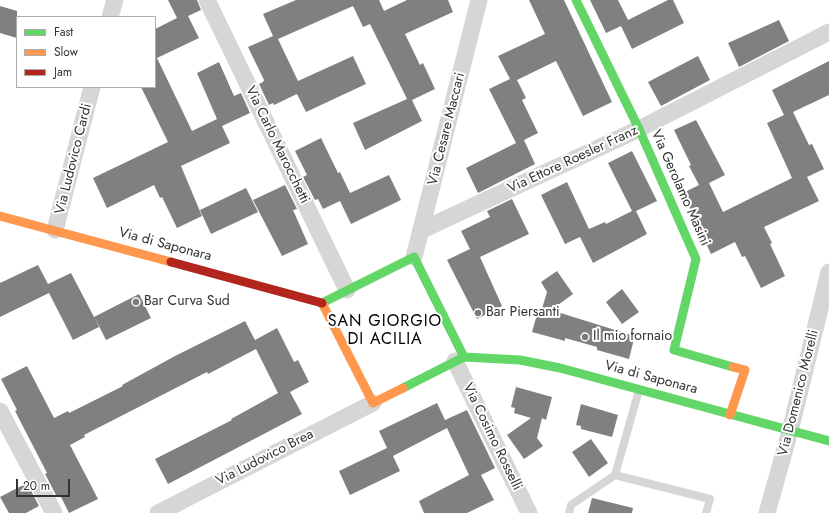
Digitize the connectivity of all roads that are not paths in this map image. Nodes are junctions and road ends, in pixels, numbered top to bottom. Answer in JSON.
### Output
{"nodes":[{"id":1,"x":115,"y":0,"type":"edge"},
{"id":2,"x":207,"y":0,"type":"edge"},
{"id":3,"x":479,"y":0,"type":"edge"},
{"id":4,"x":576,"y":0,"type":"edge"},
{"id":5,"x":110,"y":16,"type":"edge"},
{"id":6,"x":829,"y":32,"type":"edge"},
{"id":7,"x":92,"y":88,"type":"edge"},
{"id":8,"x":639,"y":130,"type":"junction"},
{"id":9,"x":0,"y":216,"type":"edge"},
{"id":10,"x":56,"y":230,"type":"junction"},
{"id":11,"x":422,"y":230,"type":"junction"},
{"id":12,"x":414,"y":257,"type":"junction"},
{"id":13,"x":829,"y":272,"type":"edge"},
{"id":14,"x":348,"y":290,"type":"junction"},
{"id":15,"x":322,"y":303,"type":"junction"},
{"id":16,"x":459,"y":359,"type":"junction"},
{"id":17,"x":639,"y":389,"type":"junction"},
{"id":18,"x":373,"y":403,"type":"junction"},
{"id":19,"x":0,"y":411,"type":"edge"},
{"id":20,"x":730,"y":415,"type":"junction"},
{"id":21,"x":790,"y":431,"type":"junction"},
{"id":22,"x":829,"y":441,"type":"edge"},
{"id":23,"x":615,"y":475,"type":"junction"},
{"id":24,"x":54,"y":513,"type":"edge"},
{"id":25,"x":158,"y":513,"type":"edge"},
{"id":26,"x":529,"y":513,"type":"edge"},
{"id":27,"x":569,"y":513,"type":"edge"},
{"id":28,"x":706,"y":513,"type":"edge"},
{"id":29,"x":767,"y":513,"type":"edge"}],
"edges":[{"from":1,"to":5,"type":"street"},
{"from":2,"to":14,"type":"street","name":"Via Carlo Marocchetti"},
{"from":3,"to":11,"type":"street","name":"Via Cesare Maccari"},
{"from":4,"to":8,"type":"street","name":"Via Gerolamo Masini"},
{"from":6,"to":8,"type":"street","name":"Via Ettore Roesler Franz"},
{"from":7,"to":10,"type":"street","name":"Via Ludovico Cardi"},
{"from":8,"to":11,"type":"street","name":"Via Ettore Roesler Franz"},
{"from":8,"to":20,"type":"street","name":"Via Gerolamo Masini"},
{"from":9,"to":10,"type":"street","name":"Via di Saponara"},
{"from":10,"to":15,"type":"street","name":"Via di Saponara"},
{"from":11,"to":12,"type":"street","name":"Via Cesare Maccari"},
{"from":12,"to":14,"type":"street"},
{"from":12,"to":16,"type":"street"},
{"from":13,"to":21,"type":"street","name":"Via Domenico Morelli"},
{"from":14,"to":15,"type":"street"},
{"from":15,"to":18,"type":"street"},
{"from":16,"to":17,"type":"street","name":"Via di Saponara"},
{"from":16,"to":18,"type":"street"},
{"from":16,"to":26,"type":"street","name":"Via Cosimo Rosselli"},
{"from":17,"to":20,"type":"street","name":"Via di Saponara"},
{"from":17,"to":23,"type":"lane"},
{"from":18,"to":25,"type":"street","name":"Via Ludovico Brea"},
{"from":19,"to":24,"type":"street"},
{"from":20,"to":21,"type":"street","name":"Via di Saponara"},
{"from":21,"to":22,"type":"street","name":"Via di Saponara"},
{"from":21,"to":29,"type":"street","name":"Via Domenico Morelli"},
{"from":23,"to":27,"type":"lane"},
{"from":23,"to":28,"type":"lane"}]}
